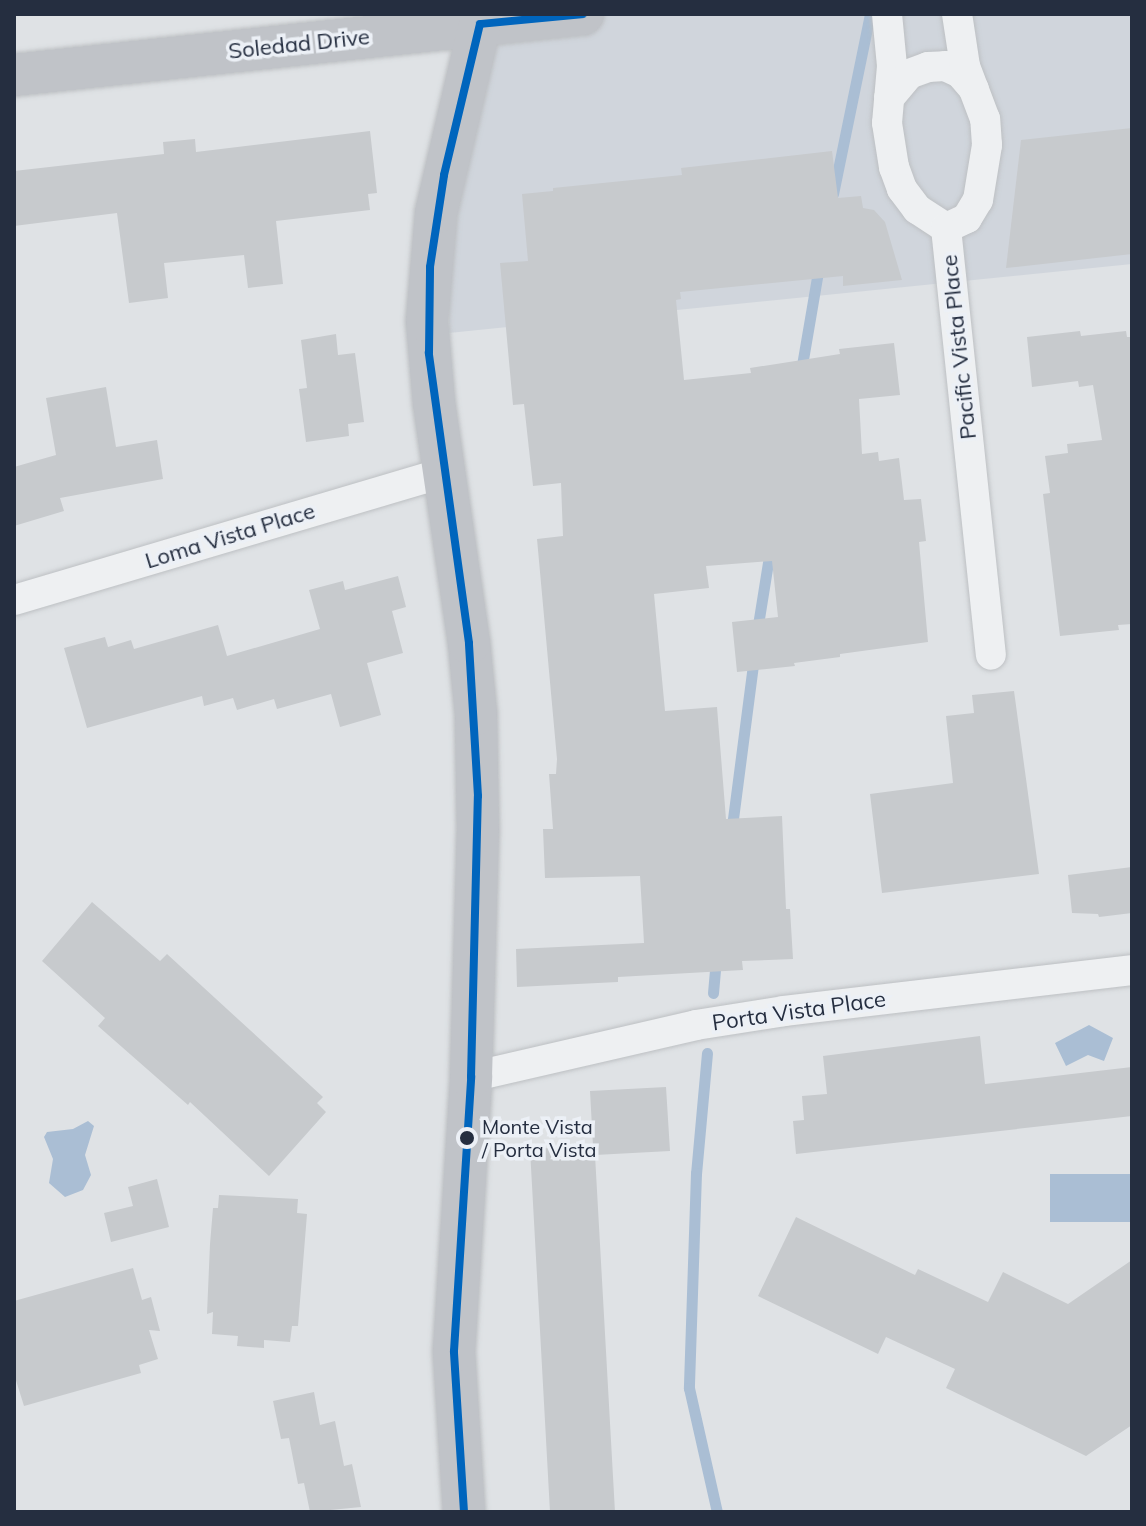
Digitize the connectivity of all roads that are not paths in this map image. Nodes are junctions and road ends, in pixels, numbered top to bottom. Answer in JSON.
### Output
{"nodes":[{"id":1,"x":583,"y":14,"type":"edge"},
{"id":2,"x":887,"y":14,"type":"edge"},
{"id":3,"x":957,"y":14,"type":"edge"},
{"id":4,"x":480,"y":19,"type":"edge"},
{"id":5,"x":14,"y":75,"type":"edge"},
{"id":6,"x":974,"y":89,"type":"junction"},
{"id":7,"x":889,"y":98,"type":"junction"},
{"id":8,"x":946,"y":228,"type":"junction"},
{"id":9,"x":445,"y":472,"type":"junction"},
{"id":10,"x":14,"y":600,"type":"edge"},
{"id":11,"x":991,"y":655,"type":"dead end"},
{"id":12,"x":1132,"y":970,"type":"edge"},
{"id":13,"x":471,"y":1077,"type":"junction"},
{"id":14,"x":464,"y":1512,"type":"edge"}],
"edges":[{"from":1,"to":4,"type":"street","name":"Soledad Drive"},
{"from":2,"to":7,"type":"street","name":"Pacific Vista Place"},
{"from":3,"to":6,"type":"street"},
{"from":4,"to":5,"type":"street","name":"Soledad Drive"},
{"from":4,"to":9,"type":"street"},
{"from":6,"to":7,"type":"street"},
{"from":6,"to":8,"type":"street"},
{"from":7,"to":8,"type":"street","name":"Pacific Vista Place"},
{"from":8,"to":11,"type":"street","name":"Pacific Vista Place"},
{"from":9,"to":10,"type":"street","name":"Loma Vista Place"},
{"from":9,"to":13,"type":"street"},
{"from":12,"to":13,"type":"street","name":"Porta Vista Place"},
{"from":13,"to":14,"type":"street"}]}
